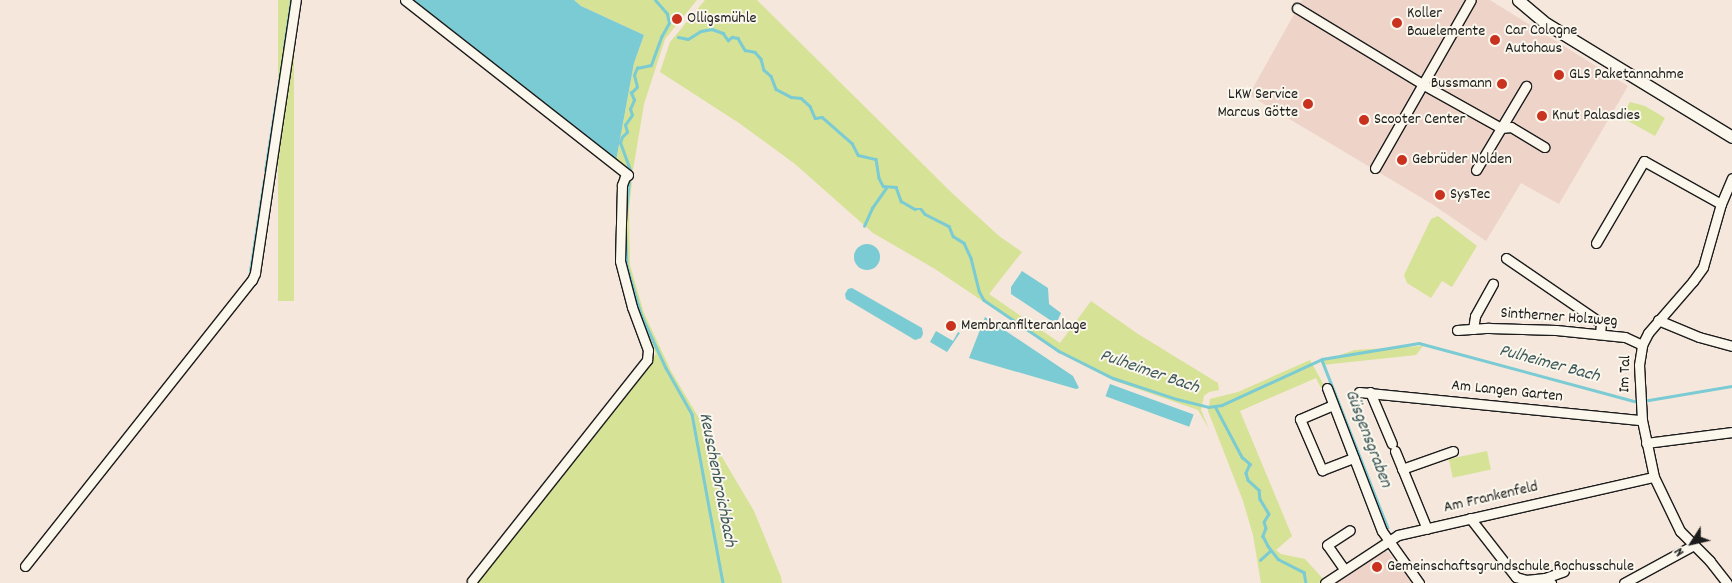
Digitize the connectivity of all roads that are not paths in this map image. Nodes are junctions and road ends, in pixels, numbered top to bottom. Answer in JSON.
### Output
{"nodes":[{"id":1,"x":296,"y":0,"type":"edge"},
{"id":2,"x":405,"y":0,"type":"edge"},
{"id":3,"x":1471,"y":0,"type":"edge"},
{"id":4,"x":1518,"y":0,"type":"edge"},
{"id":5,"x":1297,"y":8,"type":"dead end"},
{"id":6,"x":1424,"y":85,"type":"junction"},
{"id":7,"x":1526,"y":86,"type":"dead end"},
{"id":8,"x":1501,"y":128,"type":"junction"},
{"id":9,"x":1732,"y":137,"type":"edge"},
{"id":10,"x":1544,"y":147,"type":"dead end"},
{"id":11,"x":1375,"y":168,"type":"dead end"},
{"id":12,"x":1476,"y":170,"type":"dead end"},
{"id":13,"x":1732,"y":178,"type":"edge"},
{"id":14,"x":1721,"y":204,"type":"junction"},
{"id":15,"x":1596,"y":243,"type":"dead end"},
{"id":16,"x":1506,"y":258,"type":"dead end"},
{"id":17,"x":1494,"y":284,"type":"dead end"},
{"id":18,"x":1658,"y":320,"type":"junction"},
{"id":19,"x":1473,"y":329,"type":"junction"},
{"id":20,"x":1457,"y":330,"type":"dead end"},
{"id":21,"x":1600,"y":334,"type":"junction"},
{"id":22,"x":1642,"y":345,"type":"junction"},
{"id":23,"x":1732,"y":346,"type":"edge"},
{"id":24,"x":1327,"y":388,"type":"dead end"},
{"id":25,"x":1359,"y":392,"type":"dead end"},
{"id":26,"x":1370,"y":392,"type":"junction"},
{"id":27,"x":1333,"y":405,"type":"junction"},
{"id":28,"x":1642,"y":420,"type":"junction"},
{"id":29,"x":1732,"y":432,"type":"edge"},
{"id":30,"x":1646,"y":443,"type":"junction"},
{"id":31,"x":1453,"y":451,"type":"dead end"},
{"id":32,"x":1354,"y":458,"type":"junction"},
{"id":33,"x":1402,"y":469,"type":"junction"},
{"id":34,"x":1654,"y":477,"type":"junction"},
{"id":35,"x":1470,"y":518,"type":"junction"},
{"id":36,"x":1427,"y":529,"type":"junction"},
{"id":37,"x":1350,"y":530,"type":"dead end"},
{"id":38,"x":1387,"y":540,"type":"junction"},
{"id":39,"x":1694,"y":545,"type":"junction"},
{"id":40,"x":25,"y":566,"type":"dead end"},
{"id":41,"x":1344,"y":570,"type":"junction"},
{"id":42,"x":1564,"y":570,"type":"dead end"},
{"id":43,"x":1721,"y":574,"type":"junction"},
{"id":44,"x":1732,"y":574,"type":"edge"},
{"id":45,"x":1548,"y":580,"type":"edge"},
{"id":46,"x":472,"y":581,"type":"dead end"},
{"id":47,"x":1325,"y":583,"type":"edge"},
{"id":48,"x":1419,"y":583,"type":"edge"},
{"id":49,"x":1624,"y":583,"type":"edge"},
{"id":50,"x":1727,"y":583,"type":"edge"}],
"edges":[{"from":1,"to":40,"type":"street"},
{"from":2,"to":46,"type":"street"},
{"from":3,"to":6,"type":"street"},
{"from":4,"to":9,"type":"main road"},
{"from":5,"to":6,"type":"street"},
{"from":6,"to":8,"type":"street"},
{"from":6,"to":11,"type":"street"},
{"from":7,"to":8,"type":"street"},
{"from":8,"to":10,"type":"street"},
{"from":8,"to":12,"type":"street"},
{"from":13,"to":14,"type":"street","name":"Im Tal"},
{"from":14,"to":15,"type":"street"},
{"from":14,"to":18,"type":"street","name":"Im Tal"},
{"from":16,"to":21,"type":"street"},
{"from":17,"to":19,"type":"street","name":"Sintherner Holzweg"},
{"from":18,"to":22,"type":"street","name":"Im Tal"},
{"from":18,"to":23,"type":"street"},
{"from":19,"to":20,"type":"street","name":"Sintherner Holzweg"},
{"from":19,"to":21,"type":"street","name":"Sintherner Holzweg"},
{"from":21,"to":22,"type":"street","name":"Sintherner Holzweg"},
{"from":22,"to":28,"type":"street","name":"Im Tal"},
{"from":24,"to":27,"type":"street"},
{"from":25,"to":26,"type":"street","name":"Am Langen Garten"},
{"from":26,"to":28,"type":"street","name":"Am Langen Garten"},
{"from":26,"to":33,"type":"street"},
{"from":27,"to":32,"type":"street"},
{"from":27,"to":32,"type":"street"},
{"from":28,"to":30,"type":"street","name":"Im Tal"},
{"from":29,"to":30,"type":"street"},
{"from":30,"to":34,"type":"street","name":"Im Tal"},
{"from":31,"to":33,"type":"street"},
{"from":32,"to":38,"type":"street"},
{"from":33,"to":36,"type":"street"},
{"from":34,"to":35,"type":"street","name":"Am Frankenfeld"},
{"from":34,"to":39,"type":"street","name":"Im Tal"},
{"from":35,"to":36,"type":"street","name":"Am Frankenfeld"},
{"from":35,"to":45,"type":"street"},
{"from":36,"to":38,"type":"street","name":"Am Frankenfeld"},
{"from":37,"to":41,"type":"street"},
{"from":38,"to":41,"type":"street","name":"Am Frankenfeld"},
{"from":38,"to":48,"type":"street"},
{"from":39,"to":43,"type":"street","name":"Im Tal"},
{"from":39,"to":49,"type":"street"},
{"from":41,"to":47,"type":"street","name":"Am Frankenfeld"},
{"from":42,"to":45,"type":"street"},
{"from":43,"to":44,"type":"street"},
{"from":43,"to":50,"type":"street","name":"Im Tal"}]}
